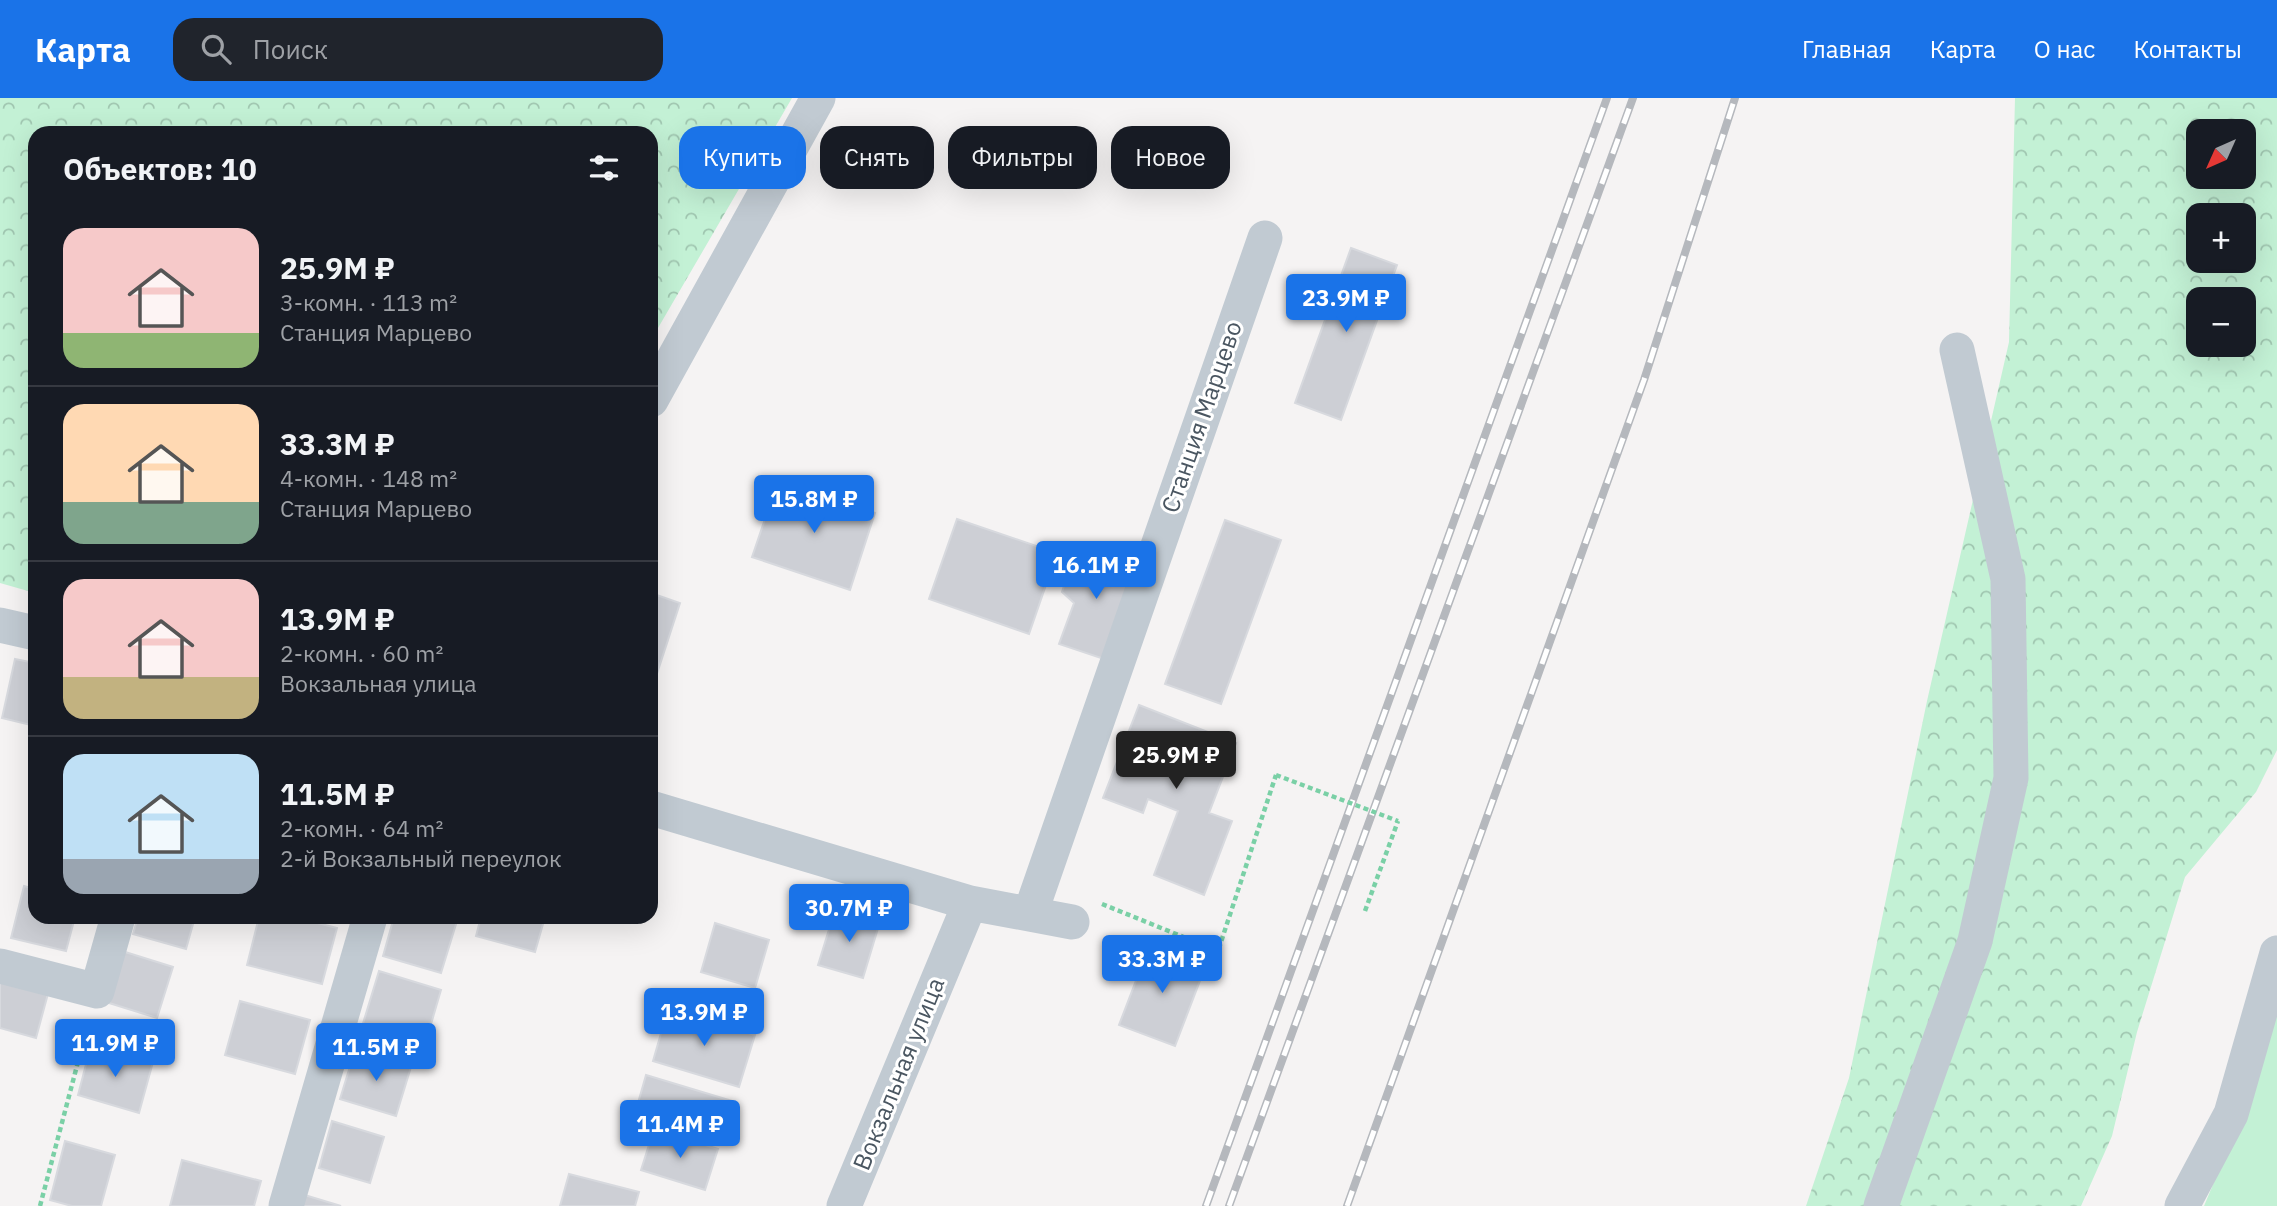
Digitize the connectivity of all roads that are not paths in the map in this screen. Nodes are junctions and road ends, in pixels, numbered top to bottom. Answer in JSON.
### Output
{"nodes":[{"id":1,"x":818,"y":98,"type":"edge"},
{"id":2,"x":1265,"y":238,"type":"dead end"},
{"id":3,"x":1958,"y":350,"type":"dead end"},
{"id":4,"x":658,"y":387,"type":"edge"},
{"id":5,"x":0,"y":625,"type":"edge"},
{"id":6,"x":28,"y":631,"type":"edge"},
{"id":7,"x":658,"y":810,"type":"edge"},
{"id":8,"x":970,"y":902,"type":"junction"},
{"id":9,"x":1030,"y":914,"type":"junction"},
{"id":10,"x":1072,"y":922,"type":"road end"},
{"id":11,"x":116,"y":924,"type":"edge"},
{"id":12,"x":368,"y":924,"type":"edge"},
{"id":13,"x":2277,"y":953,"type":"edge"},
{"id":14,"x":0,"y":966,"type":"edge"},
{"id":15,"x":286,"y":1206,"type":"edge"},
{"id":16,"x":844,"y":1206,"type":"edge"},
{"id":17,"x":1881,"y":1206,"type":"edge"},
{"id":18,"x":2182,"y":1206,"type":"edge"}],
"edges":[{"from":1,"to":4,"type":"street"},
{"from":2,"to":9,"type":"street","name":"Станция Марцево"},
{"from":3,"to":17,"type":"street"},
{"from":5,"to":6,"type":"street"},
{"from":7,"to":8,"type":"street"},
{"from":8,"to":9,"type":"street"},
{"from":8,"to":16,"type":"street","name":"Вокзальная улица"},
{"from":9,"to":10,"type":"street"},
{"from":11,"to":14,"type":"street"},
{"from":12,"to":15,"type":"street"},
{"from":13,"to":18,"type":"street"}]}
